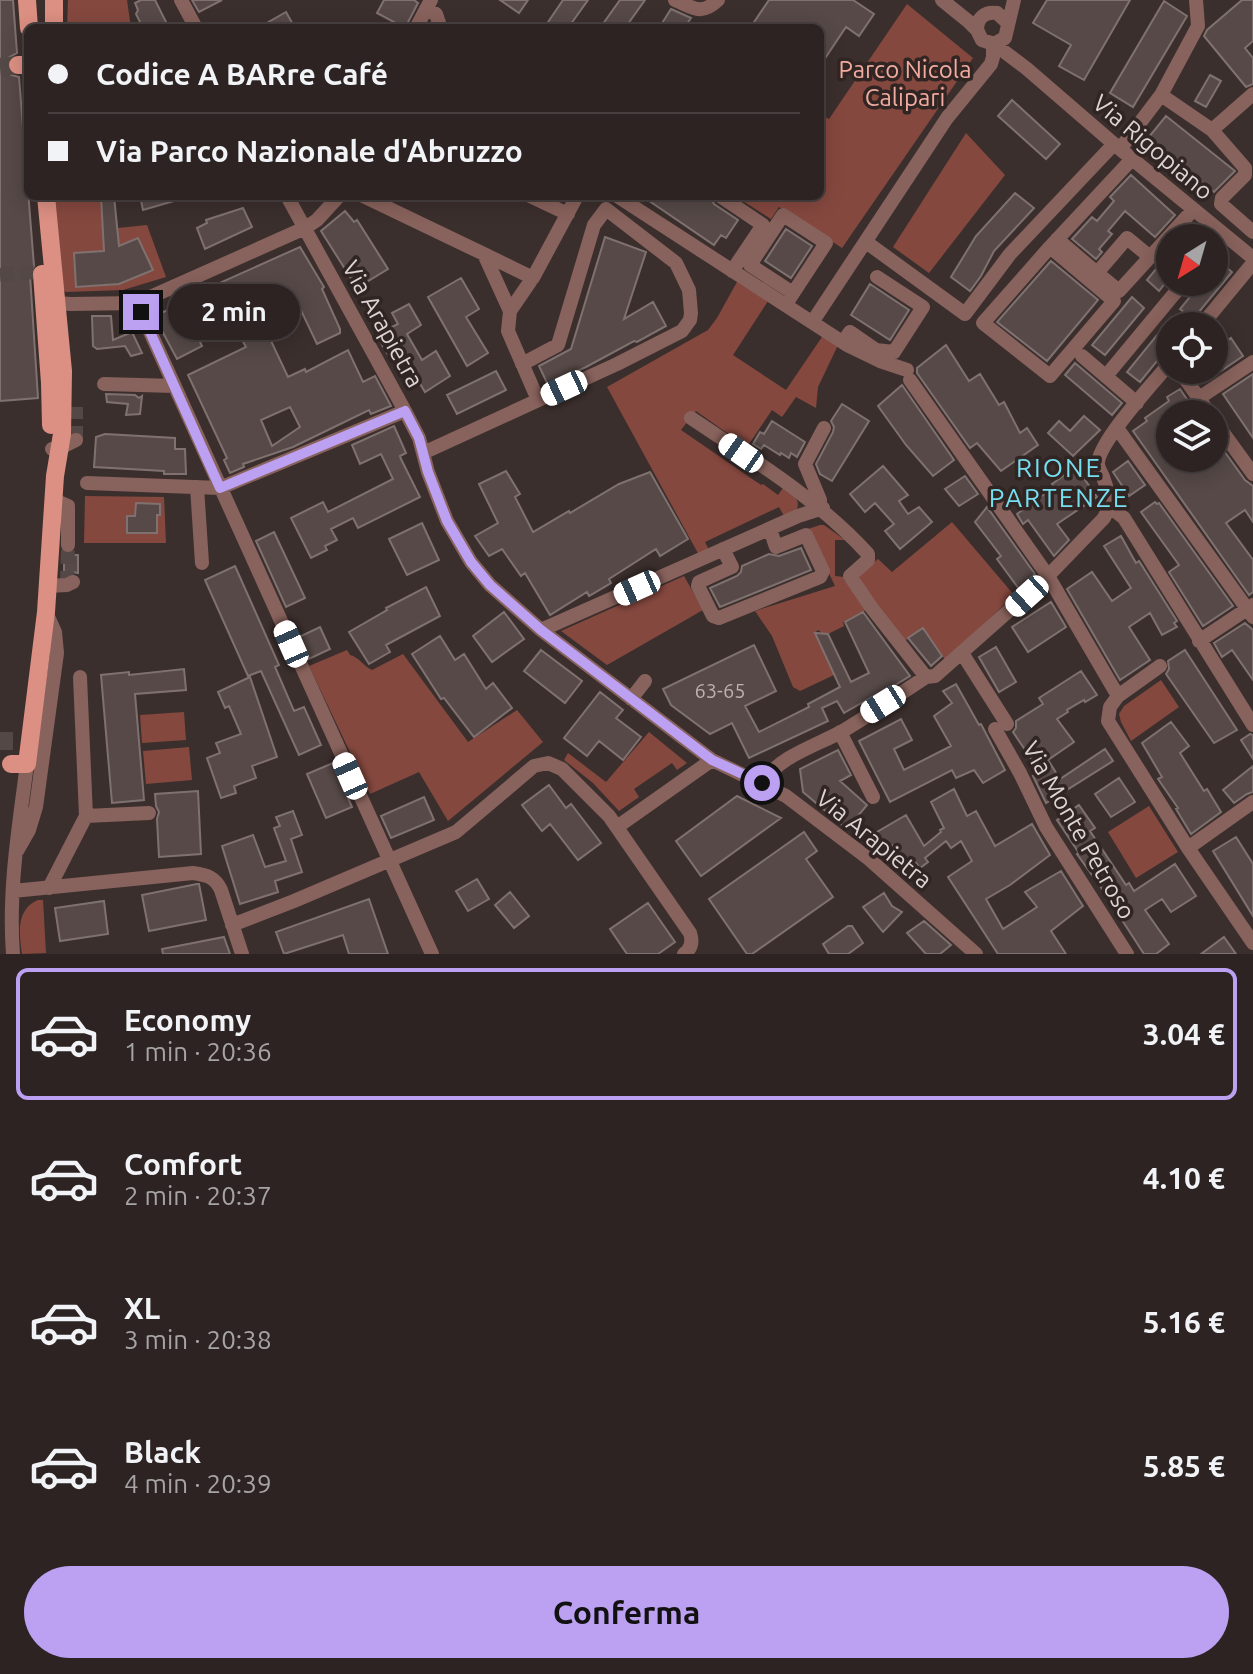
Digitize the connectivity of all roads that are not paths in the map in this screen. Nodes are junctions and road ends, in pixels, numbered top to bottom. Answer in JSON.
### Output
{"nodes":[{"id":1,"x":27,"y":0,"type":"edge"},
{"id":2,"x":54,"y":0,"type":"edge"},
{"id":3,"x":181,"y":0,"type":"edge"},
{"id":4,"x":675,"y":0,"type":"edge"},
{"id":5,"x":718,"y":0,"type":"edge"},
{"id":6,"x":942,"y":0,"type":"edge"},
{"id":7,"x":1004,"y":0,"type":"edge"},
{"id":8,"x":1014,"y":0,"type":"edge"},
{"id":9,"x":1196,"y":0,"type":"edge"},
{"id":10,"x":429,"y":5,"type":"edge"},
{"id":11,"x":988,"y":14,"type":"junction"},
{"id":12,"x":960,"y":15,"type":"junction"},
{"id":13,"x":29,"y":24,"type":"edge"},
{"id":14,"x":54,"y":24,"type":"edge"},
{"id":15,"x":194,"y":24,"type":"edge"},
{"id":16,"x":418,"y":24,"type":"edge"},
{"id":17,"x":439,"y":24,"type":"edge"},
{"id":18,"x":1007,"y":28,"type":"junction"},
{"id":19,"x":977,"y":30,"type":"junction"},
{"id":20,"x":992,"y":51,"type":"junction"},
{"id":21,"x":1026,"y":68,"type":"junction"},
{"id":22,"x":1253,"y":94,"type":"edge"},
{"id":23,"x":1161,"y":95,"type":"junction"},
{"id":24,"x":1212,"y":130,"type":"junction"},
{"id":25,"x":1122,"y":151,"type":"junction"},
{"id":26,"x":35,"y":200,"type":"edge"},
{"id":27,"x":46,"y":200,"type":"edge"},
{"id":28,"x":289,"y":200,"type":"edge"},
{"id":29,"x":335,"y":200,"type":"edge"},
{"id":30,"x":371,"y":200,"type":"edge"},
{"id":31,"x":538,"y":200,"type":"edge"},
{"id":32,"x":575,"y":200,"type":"edge"},
{"id":33,"x":623,"y":200,"type":"edge"},
{"id":34,"x":726,"y":200,"type":"edge"},
{"id":35,"x":1193,"y":210,"type":"junction"},
{"id":36,"x":568,"y":214,"type":"junction"},
{"id":37,"x":305,"y":228,"type":"junction"},
{"id":38,"x":1253,"y":232,"type":"edge"},
{"id":39,"x":866,"y":242,"type":"junction"},
{"id":40,"x":1053,"y":243,"type":"junction"},
{"id":41,"x":484,"y":254,"type":"junction"},
{"id":42,"x":1150,"y":257,"type":"junction"},
{"id":43,"x":1253,"y":260,"type":"edge"},
{"id":44,"x":43,"y":271,"type":"junction"},
{"id":45,"x":732,"y":271,"type":"junction"},
{"id":46,"x":1097,"y":273,"type":"junction"},
{"id":47,"x":877,"y":277,"type":"dead end"},
{"id":48,"x":533,"y":278,"type":"junction"},
{"id":49,"x":1172,"y":296,"type":"edge"},
{"id":50,"x":51,"y":298,"type":"junction"},
{"id":51,"x":789,"y":299,"type":"junction"},
{"id":52,"x":137,"y":303,"type":"junction"},
{"id":53,"x":510,"y":311,"type":"junction"},
{"id":54,"x":1212,"y":312,"type":"edge"},
{"id":55,"x":813,"y":321,"type":"junction"},
{"id":56,"x":843,"y":342,"type":"junction"},
{"id":57,"x":1082,"y":356,"type":"dead end"},
{"id":58,"x":1253,"y":362,"type":"edge"},
{"id":59,"x":522,"y":364,"type":"junction"},
{"id":60,"x":1106,"y":376,"type":"junction"},
{"id":61,"x":1156,"y":380,"type":"edge"},
{"id":62,"x":104,"y":384,"type":"dead end"},
{"id":63,"x":1189,"y":384,"type":"edge"},
{"id":64,"x":175,"y":386,"type":"junction"},
{"id":65,"x":1199,"y":398,"type":"joint"},
{"id":66,"x":538,"y":400,"type":"junction"},
{"id":67,"x":1137,"y":403,"type":"junction"},
{"id":68,"x":405,"y":411,"type":"junction"},
{"id":69,"x":691,"y":418,"type":"dead end"},
{"id":70,"x":824,"y":428,"type":"dead end"},
{"id":71,"x":1117,"y":428,"type":"junction"},
{"id":72,"x":1228,"y":438,"type":"edge"},
{"id":73,"x":423,"y":453,"type":"junction"},
{"id":74,"x":1250,"y":465,"type":"edge"},
{"id":75,"x":87,"y":483,"type":"dead end"},
{"id":76,"x":197,"y":487,"type":"junction"},
{"id":77,"x":220,"y":488,"type":"junction"},
{"id":78,"x":801,"y":495,"type":"junction"},
{"id":79,"x":824,"y":507,"type":"junction"},
{"id":80,"x":1110,"y":507,"type":"junction"},
{"id":81,"x":802,"y":515,"type":"junction"},
{"id":82,"x":770,"y":529,"type":"junction"},
{"id":83,"x":723,"y":549,"type":"junction"},
{"id":84,"x":202,"y":563,"type":"dead end"},
{"id":85,"x":1048,"y":576,"type":"junction"},
{"id":86,"x":73,"y":582,"type":"dead end"},
{"id":87,"x":48,"y":586,"type":"junction"},
{"id":88,"x":1251,"y":610,"type":"edge"},
{"id":89,"x":46,"y":612,"type":"junction"},
{"id":90,"x":541,"y":630,"type":"junction"},
{"id":91,"x":1199,"y":641,"type":"junction"},
{"id":92,"x":962,"y":653,"type":"junction"},
{"id":93,"x":1160,"y":666,"type":"dead end"},
{"id":94,"x":80,"y":677,"type":"dead end"},
{"id":95,"x":926,"y":677,"type":"junction"},
{"id":96,"x":645,"y":681,"type":"dead end"},
{"id":97,"x":1118,"y":696,"type":"junction"},
{"id":98,"x":631,"y":699,"type":"junction"},
{"id":99,"x":1253,"y":725,"type":"edge"},
{"id":100,"x":840,"y":732,"type":"junction"},
{"id":101,"x":712,"y":760,"type":"junction"},
{"id":102,"x":27,"y":764,"type":"junction"},
{"id":103,"x":762,"y":783,"type":"junction"},
{"id":104,"x":873,"y":797,"type":"dead end"},
{"id":105,"x":1253,"y":802,"type":"edge"},
{"id":106,"x":149,"y":813,"type":"dead end"},
{"id":107,"x":86,"y":816,"type":"junction"},
{"id":108,"x":617,"y":827,"type":"junction"},
{"id":109,"x":1188,"y":848,"type":"junction"},
{"id":110,"x":388,"y":860,"type":"junction"},
{"id":111,"x":49,"y":888,"type":"junction"},
{"id":112,"x":13,"y":891,"type":"junction"},
{"id":113,"x":232,"y":925,"type":"junction"},
{"id":114,"x":1253,"y":943,"type":"edge"},
{"id":115,"x":968,"y":951,"type":"edge"},
{"id":116,"x":13,"y":954,"type":"edge"},
{"id":117,"x":242,"y":954,"type":"edge"},
{"id":118,"x":432,"y":954,"type":"edge"},
{"id":119,"x":684,"y":954,"type":"edge"},
{"id":120,"x":1127,"y":954,"type":"edge"}],
"edges":[{"from":1,"to":13,"type":"main road"},
{"from":2,"to":14,"type":"main road"},
{"from":3,"to":15,"type":"street"},
{"from":4,"to":5,"type":"street"},
{"from":6,"to":12,"type":"street"},
{"from":7,"to":11,"type":"street"},
{"from":8,"to":18,"type":"street"},
{"from":9,"to":23,"type":"street"},
{"from":10,"to":16,"type":"street"},
{"from":10,"to":17,"type":"street"},
{"from":11,"to":12,"type":"street"},
{"from":11,"to":18,"type":"street"},
{"from":11,"to":19,"type":"street"},
{"from":12,"to":19,"type":"street"},
{"from":18,"to":20,"type":"street"},
{"from":18,"to":21,"type":"street","name":"Via Rigopiano"},
{"from":19,"to":20,"type":"street"},
{"from":20,"to":21,"type":"street","name":"Via Rigopiano"},
{"from":20,"to":39,"type":"street"},
{"from":21,"to":25,"type":"street","name":"Via Rigopiano"},
{"from":22,"to":24,"type":"street"},
{"from":23,"to":24,"type":"street"},
{"from":23,"to":25,"type":"street"},
{"from":24,"to":38,"type":"street"},
{"from":25,"to":35,"type":"street","name":"Via Rigopiano"},
{"from":25,"to":39,"type":"street"},
{"from":25,"to":40,"type":"street"},
{"from":26,"to":44,"type":"main road"},
{"from":27,"to":44,"type":"main road"},
{"from":28,"to":37,"type":"street","name":"Via Arapietra"},
{"from":29,"to":37,"type":"street"},
{"from":30,"to":41,"type":"street"},
{"from":31,"to":36,"type":"street"},
{"from":32,"to":36,"type":"street"},
{"from":33,"to":45,"type":"street"},
{"from":34,"to":45,"type":"street"},
{"from":35,"to":42,"type":"street"},
{"from":35,"to":43,"type":"street","name":"Via Rigopiano"},
{"from":36,"to":48,"type":"street"},
{"from":37,"to":52,"type":"street"},
{"from":37,"to":68,"type":"street","name":"Via Arapietra"},
{"from":39,"to":55,"type":"street"},
{"from":40,"to":40,"type":"street"},
{"from":40,"to":46,"type":"street"},
{"from":41,"to":48,"type":"street"},
{"from":41,"to":53,"type":"street"},
{"from":42,"to":46,"type":"street"},
{"from":42,"to":46,"type":"street"},
{"from":43,"to":54,"type":"street"},
{"from":44,"to":50,"type":"main road"},
{"from":45,"to":51,"type":"street"},
{"from":47,"to":56,"type":"street"},
{"from":48,"to":53,"type":"street"},
{"from":49,"to":60,"type":"street"},
{"from":50,"to":52,"type":"street"},
{"from":50,"to":87,"type":"main road"},
{"from":51,"to":51,"type":"street"},
{"from":51,"to":55,"type":"street"},
{"from":52,"to":64,"type":"street"},
{"from":53,"to":59,"type":"street"},
{"from":55,"to":56,"type":"street"},
{"from":56,"to":85,"type":"street"},
{"from":57,"to":60,"type":"street"},
{"from":58,"to":65,"type":"street"},
{"from":59,"to":66,"type":"street"},
{"from":59,"to":66,"type":"street"},
{"from":60,"to":67,"type":"street"},
{"from":61,"to":67,"type":"street"},
{"from":62,"to":64,"type":"street"},
{"from":63,"to":65,"type":"street"},
{"from":64,"to":77,"type":"street"},
{"from":66,"to":73,"type":"street"},
{"from":67,"to":71,"type":"street"},
{"from":68,"to":73,"type":"street","name":"Via Arapietra"},
{"from":68,"to":77,"type":"street"},
{"from":69,"to":78,"type":"street"},
{"from":70,"to":79,"type":"street"},
{"from":71,"to":80,"type":"street"},
{"from":71,"to":88,"type":"street"},
{"from":72,"to":74,"type":"street"},
{"from":73,"to":90,"type":"street","name":"Via Arapietra"},
{"from":75,"to":76,"type":"street"},
{"from":76,"to":77,"type":"street"},
{"from":76,"to":84,"type":"street"},
{"from":77,"to":110,"type":"street"},
{"from":78,"to":79,"type":"street"},
{"from":78,"to":81,"type":"street"},
{"from":79,"to":81,"type":"street"},
{"from":79,"to":95,"type":"street"},
{"from":80,"to":85,"type":"street"},
{"from":80,"to":91,"type":"street"},
{"from":81,"to":82,"type":"street"},
{"from":82,"to":83,"type":"street"},
{"from":82,"to":83,"type":"street"},
{"from":83,"to":90,"type":"street"},
{"from":85,"to":92,"type":"street"},
{"from":85,"to":97,"type":"street"},
{"from":86,"to":87,"type":"street"},
{"from":87,"to":89,"type":"main road"},
{"from":88,"to":91,"type":"street"},
{"from":89,"to":102,"type":"main road"},
{"from":89,"to":102,"type":"street"},
{"from":90,"to":98,"type":"street","name":"Via Arapietra"},
{"from":91,"to":99,"type":"street"},
{"from":92,"to":95,"type":"street"},
{"from":92,"to":120,"type":"street","name":"Via Monte Petroso"},
{"from":93,"to":97,"type":"street"},
{"from":94,"to":107,"type":"street"},
{"from":95,"to":100,"type":"street"},
{"from":96,"to":98,"type":"street"},
{"from":97,"to":109,"type":"street"},
{"from":98,"to":101,"type":"street","name":"Via Arapietra"},
{"from":100,"to":103,"type":"street"},
{"from":100,"to":104,"type":"street"},
{"from":101,"to":103,"type":"street","name":"Via Arapietra"},
{"from":101,"to":108,"type":"street"},
{"from":102,"to":112,"type":"street"},
{"from":103,"to":115,"type":"street","name":"Via Arapietra"},
{"from":105,"to":109,"type":"street"},
{"from":106,"to":107,"type":"street"},
{"from":107,"to":111,"type":"street"},
{"from":108,"to":110,"type":"street"},
{"from":108,"to":119,"type":"street"},
{"from":109,"to":114,"type":"street"},
{"from":110,"to":113,"type":"street"},
{"from":110,"to":118,"type":"street"},
{"from":111,"to":112,"type":"street"},
{"from":111,"to":113,"type":"street"},
{"from":112,"to":116,"type":"street"},
{"from":113,"to":117,"type":"street"}]}
